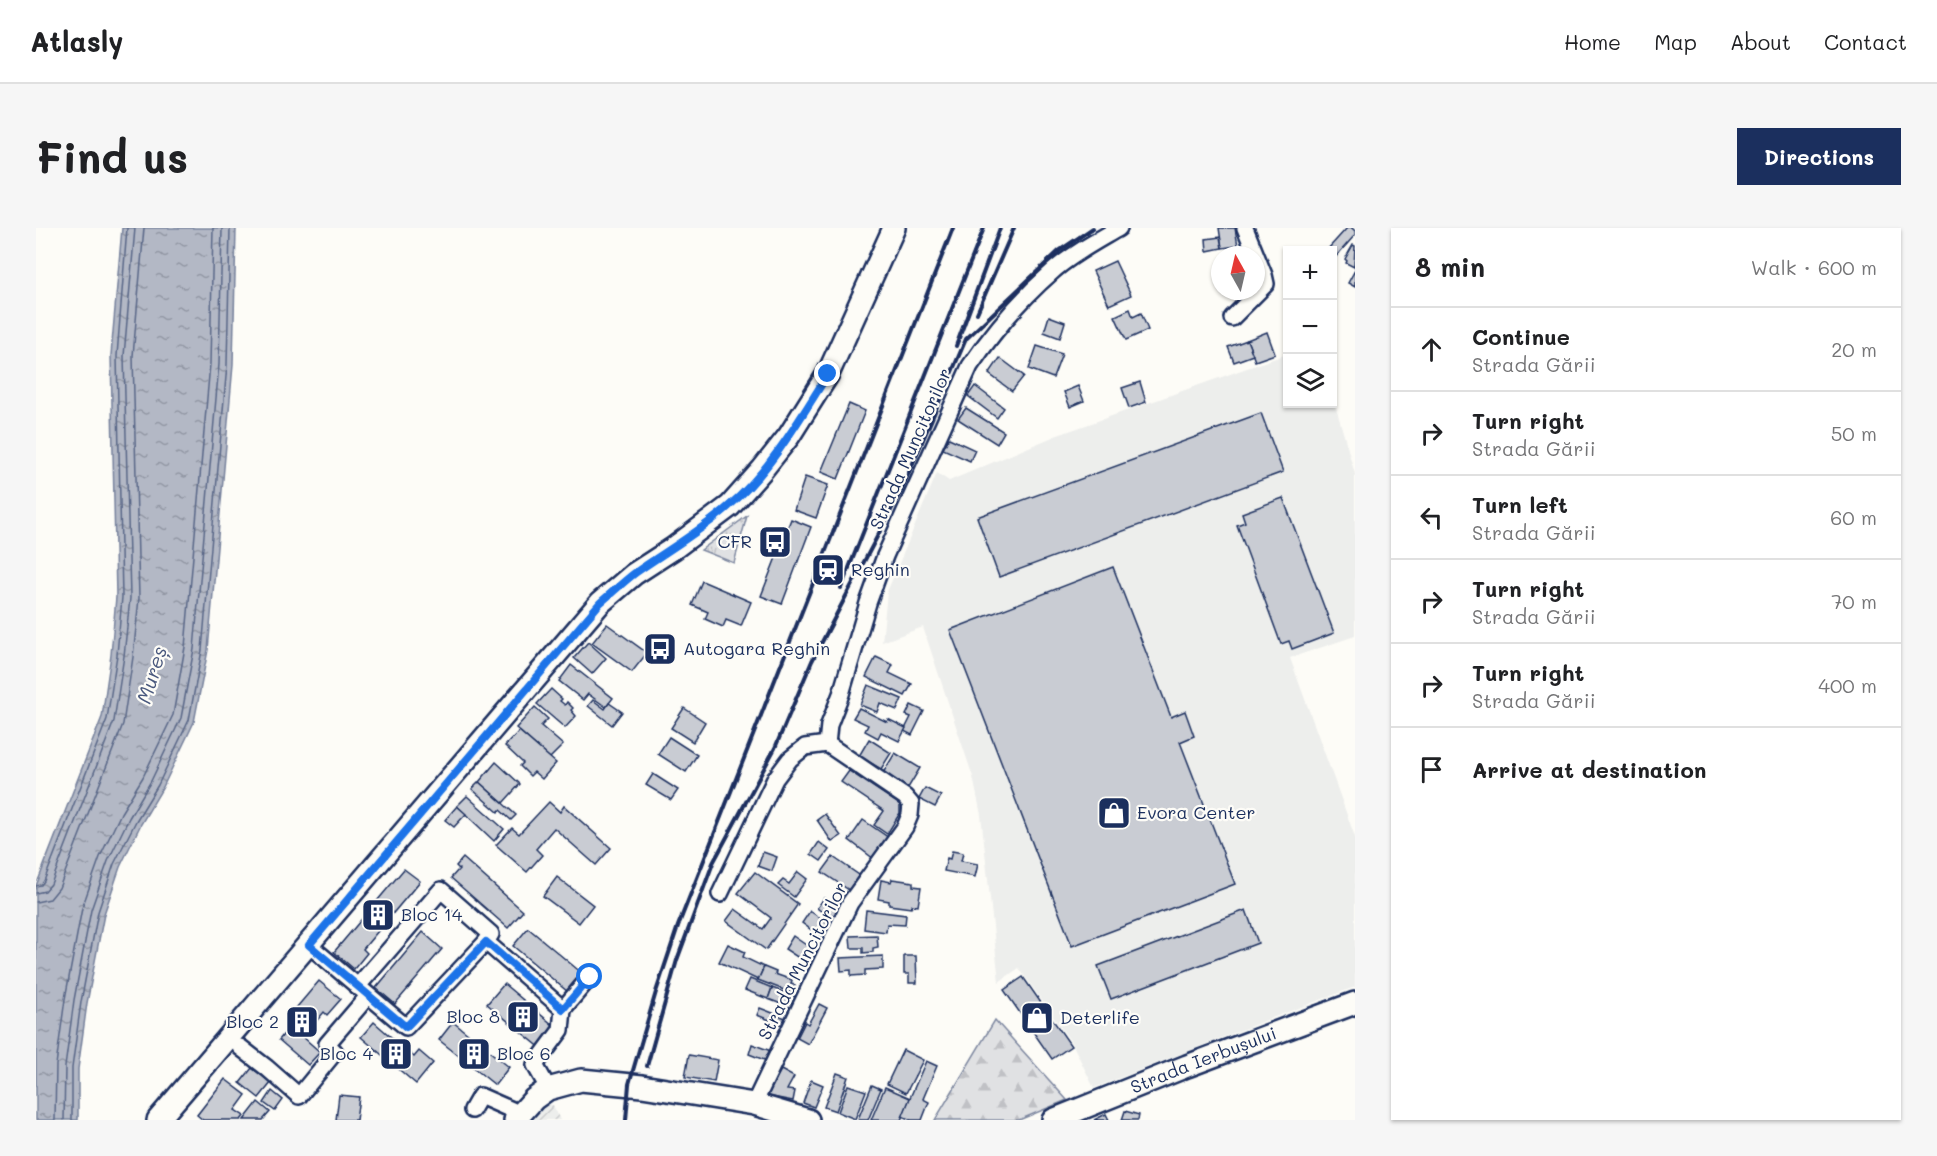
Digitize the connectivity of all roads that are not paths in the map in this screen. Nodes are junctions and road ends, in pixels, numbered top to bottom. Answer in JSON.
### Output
{"nodes":[{"id":1,"x":894,"y":228,"type":"edge"},
{"id":2,"x":1119,"y":228,"type":"edge"},
{"id":3,"x":1245,"y":228,"type":"edge"},
{"id":4,"x":1233,"y":318,"type":"dead end"},
{"id":5,"x":827,"y":744,"type":"junction"},
{"id":6,"x":720,"y":894,"type":"dead end"},
{"id":7,"x":486,"y":942,"type":"junction"},
{"id":8,"x":309,"y":945,"type":"junction"},
{"id":9,"x":590,"y":977,"type":"dead end"},
{"id":10,"x":362,"y":991,"type":"junction"},
{"id":11,"x":1355,"y":1003,"type":"edge"},
{"id":12,"x":563,"y":1009,"type":"junction"},
{"id":13,"x":240,"y":1047,"type":"dead end"},
{"id":14,"x":544,"y":1081,"type":"dead end"},
{"id":15,"x":754,"y":1104,"type":"junction"},
{"id":16,"x":472,"y":1110,"type":"dead end"},
{"id":17,"x":513,"y":1115,"type":"edge"},
{"id":18,"x":158,"y":1120,"type":"edge"},
{"id":19,"x":808,"y":1120,"type":"edge"},
{"id":20,"x":1053,"y":1120,"type":"edge"}],
"edges":[{"from":1,"to":8,"type":"main road"},
{"from":2,"to":5,"type":"street","name":"Strada Muncitorilor"},
{"from":3,"to":4,"type":"street"},
{"from":5,"to":6,"type":"street"},
{"from":5,"to":15,"type":"street","name":"Strada Muncitorilor"},
{"from":7,"to":10,"type":"street"},
{"from":7,"to":10,"type":"street"},
{"from":7,"to":12,"type":"street"},
{"from":8,"to":10,"type":"street"},
{"from":8,"to":18,"type":"main road"},
{"from":9,"to":12,"type":"street"},
{"from":10,"to":13,"type":"street"},
{"from":11,"to":20,"type":"main road","name":"Strada Ierbușului"},
{"from":12,"to":14,"type":"street"},
{"from":15,"to":17,"type":"main road"},
{"from":15,"to":19,"type":"main road"},
{"from":16,"to":17,"type":"street"}]}
